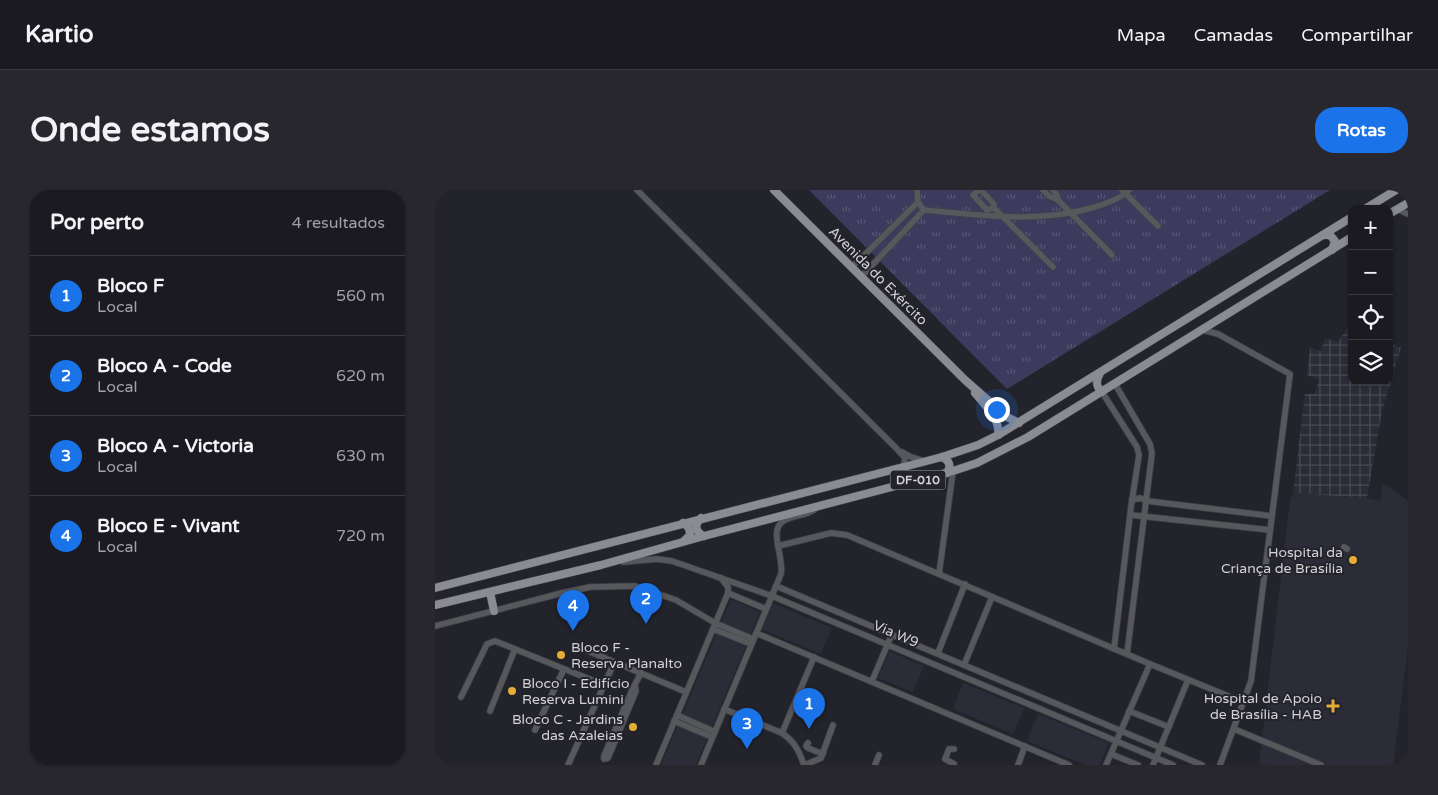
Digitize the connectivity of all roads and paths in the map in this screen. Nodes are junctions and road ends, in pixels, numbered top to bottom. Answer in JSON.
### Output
{"nodes":[{"id":1,"x":637,"y":190,"type":"edge"},
{"id":2,"x":774,"y":190,"type":"edge"},
{"id":3,"x":917,"y":190,"type":"edge"},
{"id":4,"x":980,"y":190,"type":"edge"},
{"id":5,"x":1043,"y":190,"type":"edge"},
{"id":6,"x":1053,"y":190,"type":"edge"},
{"id":7,"x":1396,"y":190,"type":"edge"},
{"id":8,"x":1125,"y":191,"type":"edge"},
{"id":9,"x":1058,"y":200,"type":"junction"},
{"id":10,"x":918,"y":202,"type":"junction"},
{"id":11,"x":1408,"y":203,"type":"edge"},
{"id":12,"x":1372,"y":205,"type":"edge"},
{"id":13,"x":1397,"y":209,"type":"junction"},
{"id":14,"x":924,"y":210,"type":"junction"},
{"id":15,"x":1393,"y":212,"type":"edge"},
{"id":16,"x":1072,"y":214,"type":"junction"},
{"id":17,"x":1408,"y":214,"type":"edge"},
{"id":18,"x":1002,"y":217,"type":"junction"},
{"id":19,"x":1348,"y":219,"type":"edge"},
{"id":20,"x":1339,"y":225,"type":"junction"},
{"id":21,"x":1158,"y":226,"type":"dead end"},
{"id":22,"x":1323,"y":235,"type":"junction"},
{"id":23,"x":1348,"y":238,"type":"edge"},
{"id":24,"x":1348,"y":240,"type":"edge"},
{"id":25,"x":1332,"y":250,"type":"junction"},
{"id":26,"x":1112,"y":255,"type":"dead end"},
{"id":27,"x":1053,"y":267,"type":"dead end"},
{"id":28,"x":851,"y":268,"type":"junction"},
{"id":29,"x":861,"y":277,"type":"junction"},
{"id":30,"x":1219,"y":320,"type":"junction"},
{"id":31,"x":1203,"y":330,"type":"junction"},
{"id":32,"x":1219,"y":334,"type":"junction"},
{"id":33,"x":1099,"y":373,"type":"junction"},
{"id":34,"x":965,"y":380,"type":"junction"},
{"id":35,"x":1084,"y":383,"type":"junction"},
{"id":36,"x":1115,"y":384,"type":"junction"},
{"id":37,"x":1102,"y":392,"type":"junction"},
{"id":38,"x":1091,"y":398,"type":"junction"},
{"id":39,"x":1133,"y":416,"type":"junction"},
{"id":40,"x":1121,"y":422,"type":"junction"},
{"id":41,"x":1019,"y":423,"type":"junction"},
{"id":42,"x":998,"y":435,"type":"junction"},
{"id":43,"x":896,"y":448,"type":"junction"},
{"id":44,"x":942,"y":457,"type":"junction"},
{"id":45,"x":926,"y":461,"type":"junction"},
{"id":46,"x":902,"y":467,"type":"junction"},
{"id":47,"x":950,"y":472,"type":"junction"},
{"id":48,"x":1133,"y":500,"type":"junction"},
{"id":49,"x":1147,"y":501,"type":"junction"},
{"id":50,"x":820,"y":506,"type":"junction"},
{"id":51,"x":1247,"y":514,"type":"junction"},
{"id":52,"x":1131,"y":515,"type":"junction"},
{"id":53,"x":1145,"y":516,"type":"junction"},
{"id":54,"x":1272,"y":516,"type":"junction"},
{"id":55,"x":701,"y":518,"type":"junction"},
{"id":56,"x":683,"y":523,"type":"junction"},
{"id":57,"x":1245,"y":527,"type":"junction"},
{"id":58,"x":1271,"y":530,"type":"junction"},
{"id":59,"x":704,"y":536,"type":"junction"},
{"id":60,"x":685,"y":541,"type":"junction"},
{"id":61,"x":778,"y":546,"type":"junction"},
{"id":62,"x":601,"y":565,"type":"junction"},
{"id":63,"x":939,"y":574,"type":"junction"},
{"id":64,"x":719,"y":577,"type":"junction"},
{"id":65,"x":965,"y":584,"type":"junction"},
{"id":66,"x":776,"y":586,"type":"junction"},
{"id":67,"x":439,"y":587,"type":"edge"},
{"id":68,"x":490,"y":592,"type":"junction"},
{"id":69,"x":728,"y":593,"type":"junction"},
{"id":70,"x":772,"y":596,"type":"junction"},
{"id":71,"x":993,"y":597,"type":"junction"},
{"id":72,"x":445,"y":603,"type":"junction"},
{"id":73,"x":435,"y":605,"type":"edge"},
{"id":74,"x":766,"y":609,"type":"junction"},
{"id":75,"x":494,"y":611,"type":"junction"},
{"id":76,"x":1119,"y":613,"type":"junction"},
{"id":77,"x":1132,"y":615,"type":"junction"},
{"id":78,"x":435,"y":626,"type":"edge"},
{"id":79,"x":714,"y":626,"type":"junction"},
{"id":80,"x":871,"y":626,"type":"junction"},
{"id":81,"x":866,"y":634,"type":"junction"},
{"id":82,"x":892,"y":634,"type":"junction"},
{"id":83,"x":754,"y":639,"type":"junction"},
{"id":84,"x":888,"y":644,"type":"junction"},
{"id":85,"x":925,"y":648,"type":"junction"},
{"id":86,"x":515,"y":649,"type":"junction"},
{"id":87,"x":1114,"y":649,"type":"junction"},
{"id":88,"x":588,"y":650,"type":"dead end"},
{"id":89,"x":938,"y":653,"type":"junction"},
{"id":90,"x":1127,"y":654,"type":"junction"},
{"id":91,"x":814,"y":657,"type":"junction"},
{"id":92,"x":922,"y":658,"type":"junction"},
{"id":93,"x":614,"y":662,"type":"junction"},
{"id":94,"x":964,"y":664,"type":"junction"},
{"id":95,"x":1150,"y":664,"type":"junction"},
{"id":96,"x":564,"y":669,"type":"junction"},
{"id":97,"x":641,"y":674,"type":"junction"},
{"id":98,"x":1188,"y":680,"type":"junction"},
{"id":99,"x":872,"y":681,"type":"junction"},
{"id":100,"x":603,"y":685,"type":"junction"},
{"id":101,"x":635,"y":686,"type":"junction"},
{"id":102,"x":686,"y":692,"type":"junction"},
{"id":103,"x":461,"y":698,"type":"dead end"},
{"id":104,"x":1243,"y":702,"type":"junction"},
{"id":105,"x":724,"y":709,"type":"junction"},
{"id":106,"x":490,"y":711,"type":"dead end"},
{"id":107,"x":1129,"y":711,"type":"junction"},
{"id":108,"x":676,"y":718,"type":"junction"},
{"id":109,"x":833,"y":726,"type":"dead end"},
{"id":110,"x":1169,"y":727,"type":"junction"},
{"id":111,"x":1234,"y":729,"type":"junction"},
{"id":112,"x":535,"y":730,"type":"dead end"},
{"id":113,"x":1121,"y":731,"type":"junction"},
{"id":114,"x":782,"y":733,"type":"junction"},
{"id":115,"x":713,"y":735,"type":"junction"},
{"id":116,"x":1116,"y":742,"type":"junction"},
{"id":117,"x":808,"y":743,"type":"dead end"},
{"id":118,"x":1025,"y":746,"type":"junction"},
{"id":119,"x":1161,"y":747,"type":"junction"},
{"id":120,"x":954,"y":749,"type":"dead end"},
{"id":121,"x":823,"y":754,"type":"junction"},
{"id":122,"x":879,"y":754,"type":"dead end"},
{"id":123,"x":1111,"y":754,"type":"junction"},
{"id":124,"x":1156,"y":758,"type":"junction"},
{"id":125,"x":1219,"y":764,"type":"edge"},
{"id":126,"x":568,"y":765,"type":"edge"},
{"id":127,"x":656,"y":765,"type":"edge"},
{"id":128,"x":701,"y":765,"type":"edge"},
{"id":129,"x":805,"y":765,"type":"edge"},
{"id":130,"x":875,"y":765,"type":"edge"},
{"id":131,"x":954,"y":765,"type":"edge"},
{"id":132,"x":1018,"y":765,"type":"edge"},
{"id":133,"x":1069,"y":765,"type":"edge"},
{"id":134,"x":1106,"y":765,"type":"edge"},
{"id":135,"x":1138,"y":765,"type":"edge"},
{"id":136,"x":1153,"y":765,"type":"edge"},
{"id":137,"x":1173,"y":765,"type":"edge"},
{"id":138,"x":1202,"y":765,"type":"edge"},
{"id":139,"x":1321,"y":765,"type":"edge"}],
"edges":[{"from":1,"to":43,"type":"street"},
{"from":2,"to":28,"type":"main road","name":"Avenida do Exército"},
{"from":3,"to":10,"type":"street"},
{"from":4,"to":18,"type":"street"},
{"from":5,"to":9,"type":"street"},
{"from":6,"to":9,"type":"street"},
{"from":7,"to":12,"type":"main road"},
{"from":8,"to":16,"type":"street"},
{"from":8,"to":21,"type":"street"},
{"from":9,"to":16,"type":"street"},
{"from":10,"to":14,"type":"street"},
{"from":10,"to":28,"type":"street"},
{"from":11,"to":13,"type":"main road"},
{"from":13,"to":15,"type":"main road"},
{"from":13,"to":17,"type":"street"},
{"from":14,"to":18,"type":"street"},
{"from":14,"to":29,"type":"street"},
{"from":16,"to":18,"type":"street"},
{"from":16,"to":26,"type":"street"},
{"from":18,"to":27,"type":"street"},
{"from":19,"to":20,"type":"main road","number":"DF-010"},
{"from":20,"to":22,"type":"main road","number":"DF-010"},
{"from":20,"to":23,"type":"main road"},
{"from":22,"to":25,"type":"main road"},
{"from":22,"to":33,"type":"main road","number":"DF-010"},
{"from":24,"to":25,"type":"main road","number":"DF-010"},
{"from":25,"to":30,"type":"main road","number":"DF-010"},
{"from":28,"to":29,"type":"main road","name":"Avenida do Exército"},
{"from":29,"to":34,"type":"main road","name":"Avenida do Exército"},
{"from":30,"to":31,"type":"main road","number":"DF-010"},
{"from":30,"to":32,"type":"street"},
{"from":31,"to":32,"type":"street"},
{"from":31,"to":36,"type":"main road","number":"DF-010"},
{"from":32,"to":54,"type":"street"},
{"from":33,"to":35,"type":"main road","number":"DF-010"},
{"from":33,"to":37,"type":"main road"},
{"from":34,"to":41,"type":"main road","name":"Avenida do Exército"},
{"from":34,"to":42,"type":"main road","name":"Avenida do Exército"},
{"from":35,"to":38,"type":"main road"},
{"from":35,"to":41,"type":"main road","number":"DF-010"},
{"from":36,"to":37,"type":"main road","number":"DF-010"},
{"from":36,"to":39,"type":"street"},
{"from":37,"to":38,"type":"main road","number":"DF-010"},
{"from":37,"to":40,"type":"street"},
{"from":38,"to":47,"type":"main road","number":"DF-010"},
{"from":39,"to":40,"type":"street"},
{"from":39,"to":49,"type":"street"},
{"from":40,"to":48,"type":"street"},
{"from":41,"to":42,"type":"main road","number":"DF-010"},
{"from":42,"to":44,"type":"main road","number":"DF-010"},
{"from":43,"to":45,"type":"street"},
{"from":43,"to":46,"type":"street"},
{"from":44,"to":45,"type":"main road","number":"DF-010"},
{"from":44,"to":47,"type":"main road"},
{"from":45,"to":46,"type":"main road","number":"DF-010"},
{"from":46,"to":55,"type":"main road","number":"DF-010"},
{"from":47,"to":50,"type":"main road","number":"DF-010"},
{"from":47,"to":63,"type":"street"},
{"from":48,"to":49,"type":"street"},
{"from":48,"to":52,"type":"street"},
{"from":49,"to":51,"type":"street"},
{"from":49,"to":53,"type":"street"},
{"from":50,"to":59,"type":"main road","number":"DF-010"},
{"from":50,"to":61,"type":"street"},
{"from":51,"to":54,"type":"street"},
{"from":51,"to":57,"type":"street"},
{"from":52,"to":53,"type":"street"},
{"from":52,"to":76,"type":"street"},
{"from":53,"to":57,"type":"street"},
{"from":53,"to":77,"type":"street"},
{"from":54,"to":58,"type":"street"},
{"from":55,"to":56,"type":"main road","number":"DF-010"},
{"from":55,"to":59,"type":"main road"},
{"from":56,"to":60,"type":"main road"},
{"from":56,"to":67,"type":"main road","number":"DF-010"},
{"from":57,"to":58,"type":"street"},
{"from":58,"to":104,"type":"street"},
{"from":59,"to":60,"type":"main road","number":"DF-010"},
{"from":60,"to":62,"type":"main road","number":"DF-010"},
{"from":61,"to":63,"type":"street"},
{"from":61,"to":66,"type":"street"},
{"from":62,"to":64,"type":"street","name":"Via W9"},
{"from":62,"to":68,"type":"main road","number":"DF-010"},
{"from":63,"to":65,"type":"street"},
{"from":64,"to":69,"type":"street"},
{"from":64,"to":70,"type":"street","name":"Via W9"},
{"from":65,"to":71,"type":"street"},
{"from":65,"to":89,"type":"street"},
{"from":66,"to":70,"type":"street"},
{"from":66,"to":80,"type":"street","name":"Via W9"},
{"from":67,"to":72,"type":"main road"},
{"from":68,"to":72,"type":"main road","number":"DF-010"},
{"from":68,"to":75,"type":"main road"},
{"from":69,"to":74,"type":"street"},
{"from":69,"to":79,"type":"street"},
{"from":70,"to":74,"type":"street"},
{"from":70,"to":81,"type":"street","name":"Via W9"},
{"from":71,"to":87,"type":"street"},
{"from":71,"to":94,"type":"street"},
{"from":72,"to":73,"type":"main road","number":"DF-010"},
{"from":74,"to":83,"type":"street"},
{"from":75,"to":78,"type":"street"},
{"from":75,"to":79,"type":"street"},
{"from":76,"to":77,"type":"street"},
{"from":76,"to":87,"type":"street"},
{"from":77,"to":90,"type":"street"},
{"from":79,"to":83,"type":"street"},
{"from":79,"to":102,"type":"street"},
{"from":80,"to":81,"type":"street"},
{"from":80,"to":82,"type":"street","name":"Via W9"},
{"from":81,"to":84,"type":"street","name":"Via W9"},
{"from":82,"to":84,"type":"street"},
{"from":82,"to":85,"type":"street","name":"Via W9"},
{"from":83,"to":91,"type":"street"},
{"from":83,"to":105,"type":"street"},
{"from":84,"to":92,"type":"street","name":"Via W9"},
{"from":84,"to":99,"type":"street"},
{"from":85,"to":89,"type":"street","name":"Via W9"},
{"from":85,"to":92,"type":"street"},
{"from":86,"to":96,"type":"street"},
{"from":86,"to":103,"type":"street"},
{"from":86,"to":106,"type":"street"},
{"from":87,"to":90,"type":"street"},
{"from":88,"to":93,"type":"street"},
{"from":89,"to":94,"type":"street","name":"Via W9"},
{"from":90,"to":95,"type":"street"},
{"from":91,"to":99,"type":"street"},
{"from":91,"to":114,"type":"street"},
{"from":92,"to":116,"type":"street","name":"Via W9"},
{"from":93,"to":97,"type":"street"},
{"from":93,"to":100,"type":"street"},
{"from":94,"to":113,"type":"street","name":"Via W9"},
{"from":95,"to":98,"type":"street"},
{"from":95,"to":107,"type":"street"},
{"from":96,"to":100,"type":"street"},
{"from":96,"to":112,"type":"street"},
{"from":97,"to":101,"type":"street"},
{"from":97,"to":102,"type":"street"},
{"from":98,"to":104,"type":"street"},
{"from":98,"to":110,"type":"street"},
{"from":99,"to":118,"type":"street"},
{"from":100,"to":126,"type":"street"},
{"from":101,"to":101,"type":"street"},
{"from":102,"to":108,"type":"street"},
{"from":104,"to":111,"type":"street"},
{"from":105,"to":114,"type":"street"},
{"from":105,"to":115,"type":"street"},
{"from":107,"to":110,"type":"street"},
{"from":107,"to":113,"type":"street"},
{"from":108,"to":115,"type":"street"},
{"from":108,"to":127,"type":"street"},
{"from":109,"to":121,"type":"street"},
{"from":110,"to":119,"type":"street"},
{"from":111,"to":125,"type":"street"},
{"from":111,"to":139,"type":"street"},
{"from":113,"to":116,"type":"street"},
{"from":113,"to":119,"type":"street","name":"Via W9"},
{"from":114,"to":129,"type":"street"},
{"from":115,"to":128,"type":"street"},
{"from":116,"to":123,"type":"street"},
{"from":116,"to":124,"type":"street","name":"Via W9"},
{"from":117,"to":121,"type":"street"},
{"from":118,"to":132,"type":"street"},
{"from":118,"to":133,"type":"street"},
{"from":119,"to":124,"type":"street"},
{"from":119,"to":138,"type":"street","name":"Via W9"},
{"from":120,"to":131,"type":"street"},
{"from":121,"to":129,"type":"street"},
{"from":122,"to":130,"type":"street"},
{"from":123,"to":134,"type":"street"},
{"from":123,"to":135,"type":"street"},
{"from":124,"to":136,"type":"street"},
{"from":124,"to":137,"type":"street","name":"Via W9"}]}
